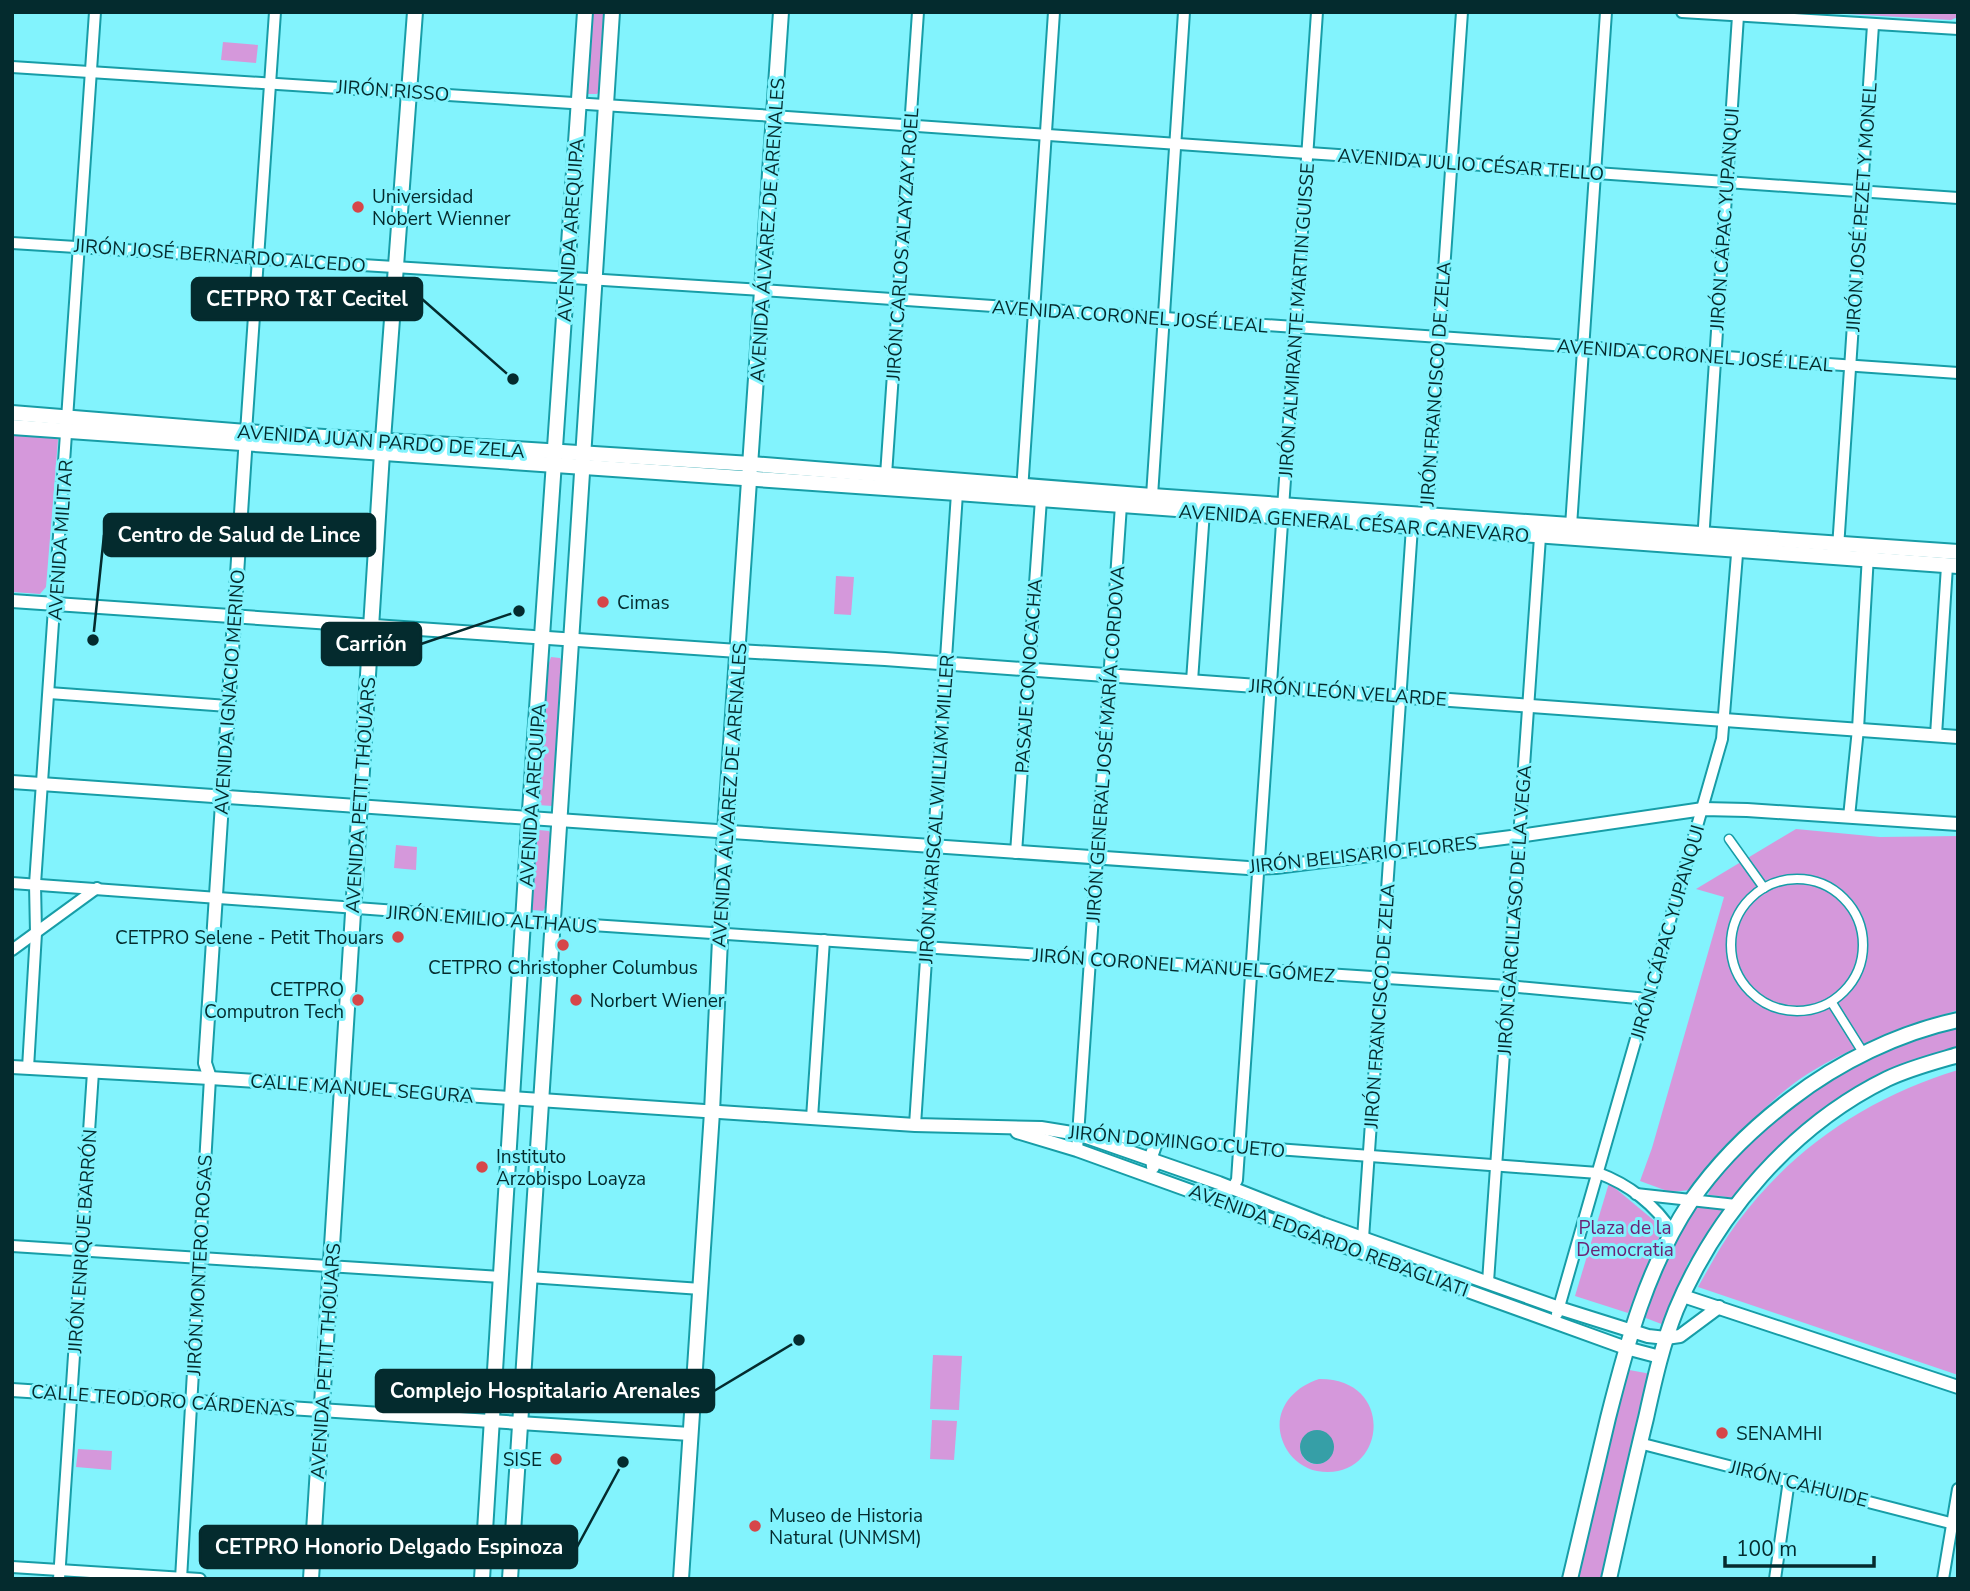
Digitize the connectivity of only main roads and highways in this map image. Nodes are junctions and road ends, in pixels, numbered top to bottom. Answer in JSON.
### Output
{"nodes":[{"id":1,"x":415,"y":12,"type":"edge"},
{"id":2,"x":585,"y":12,"type":"edge"},
{"id":3,"x":612,"y":12,"type":"edge"},
{"id":4,"x":781,"y":12,"type":"edge"},
{"id":5,"x":12,"y":413,"type":"edge"},
{"id":6,"x":68,"y":424,"type":"junction"},
{"id":7,"x":12,"y":427,"type":"edge"},
{"id":8,"x":383,"y":447,"type":"junction"},
{"id":9,"x":554,"y":458,"type":"junction"},
{"id":10,"x":582,"y":460,"type":"junction"},
{"id":11,"x":750,"y":471,"type":"junction"},
{"id":12,"x":1022,"y":491,"type":"junction"},
{"id":13,"x":1283,"y":511,"type":"junction"},
{"id":14,"x":1703,"y":541,"type":"junction"},
{"id":15,"x":1958,"y":552,"type":"edge"},
{"id":16,"x":1868,"y":553,"type":"junction"},
{"id":17,"x":1952,"y":566,"type":"edge"},
{"id":18,"x":1958,"y":1020,"type":"edge"},
{"id":19,"x":1958,"y":1055,"type":"edge"},
{"id":20,"x":311,"y":1579,"type":"edge"},
{"id":21,"x":482,"y":1579,"type":"edge"},
{"id":22,"x":510,"y":1579,"type":"edge"},
{"id":23,"x":681,"y":1579,"type":"edge"},
{"id":24,"x":1570,"y":1579,"type":"edge"},
{"id":25,"x":1609,"y":1579,"type":"edge"}],
"edges":[{"from":1,"to":8,"type":"main road","name":"AVENIDA PETIT THOUARS"},
{"from":2,"to":9,"type":"main road","name":"AVENIDA AREQUIPA"},
{"from":3,"to":10,"type":"main road","name":"AVENIDA AREQUIPA"},
{"from":4,"to":11,"type":"main road","name":"AVENIDA ÁLVAREZ DE ARENALES"},
{"from":5,"to":6,"type":"main road","name":"AVENIDA JUAN PARDO DE ZELA"},
{"from":6,"to":7,"type":"main road","name":"AVENIDA JUAN PARDO DE ZELA"},
{"from":6,"to":8,"type":"main road","name":"AVENIDA JUAN PARDO DE ZELA"},
{"from":8,"to":9,"type":"main road","name":"AVENIDA JUAN PARDO DE ZELA"},
{"from":8,"to":20,"type":"main road","name":"AVENIDA PETIT THOUARS"},
{"from":9,"to":10,"type":"main road","name":"AVENIDA JUAN PARDO DE ZELA"},
{"from":9,"to":21,"type":"main road","name":"AVENIDA AREQUIPA"},
{"from":10,"to":11,"type":"main road","name":"AVENIDA JUAN PARDO DE ZELA"},
{"from":10,"to":22,"type":"main road","name":"AVENIDA AREQUIPA"},
{"from":11,"to":12,"type":"main road","name":"AVENIDA GENERAL CÉSAR CANEVARO"},
{"from":11,"to":12,"type":"main road","name":"AVENIDA GENERAL CÉSAR CANEVARO"},
{"from":11,"to":23,"type":"main road","name":"AVENIDA ÁLVAREZ DE ARENALES"},
{"from":12,"to":13,"type":"main road","name":"AVENIDA GENERAL CÉSAR CANEVARO"},
{"from":12,"to":13,"type":"main road","name":"AVENIDA GENERAL CÉSAR CANEVARO"},
{"from":13,"to":14,"type":"main road","name":"AVENIDA GENERAL CÉSAR CANEVARO"},
{"from":13,"to":14,"type":"main road","name":"AVENIDA GENERAL CÉSAR CANEVARO"},
{"from":14,"to":16,"type":"main road","name":"AVENIDA GENERAL CÉSAR CANEVARO"},
{"from":15,"to":16,"type":"main road","name":"AVENIDA GENERAL CÉSAR CANEVARO"},
{"from":16,"to":17,"type":"main road","name":"AVENIDA GENERAL CÉSAR CANEVARO"},
{"from":18,"to":24,"type":"main road"},
{"from":19,"to":25,"type":"main road"}]}
